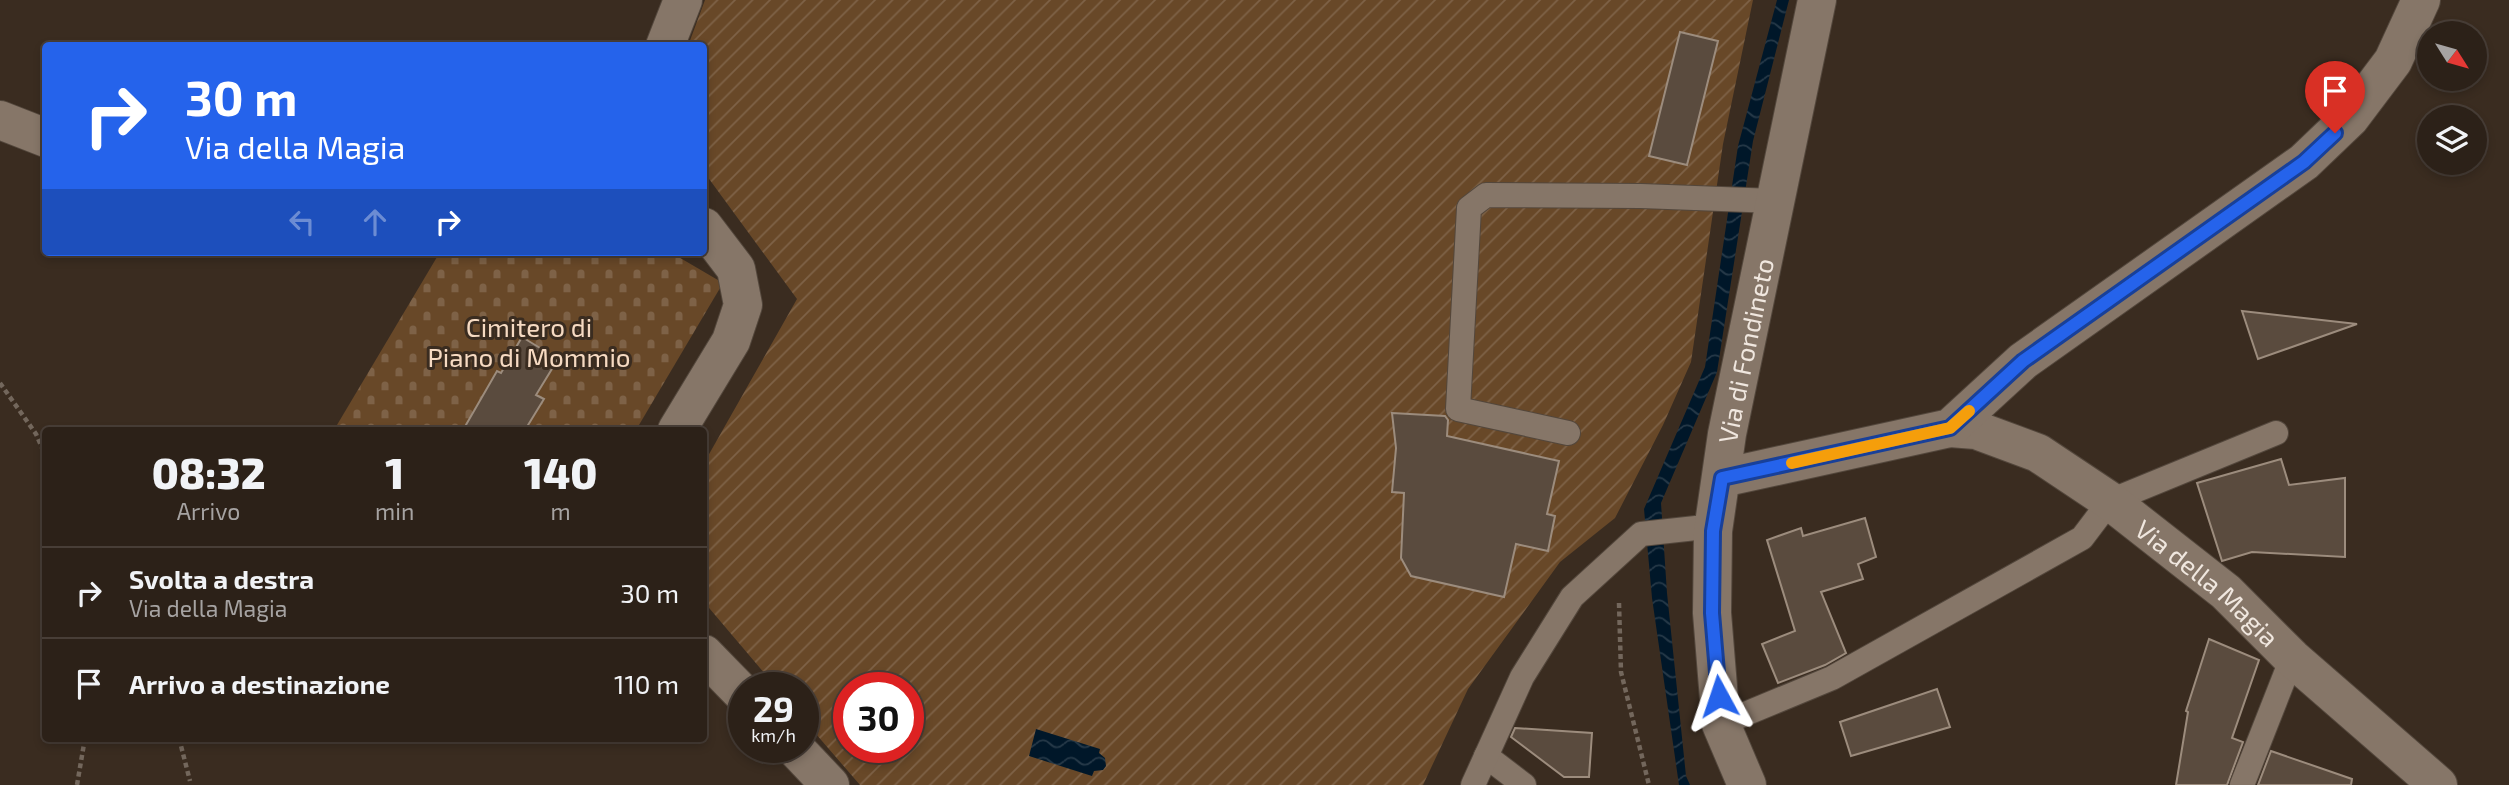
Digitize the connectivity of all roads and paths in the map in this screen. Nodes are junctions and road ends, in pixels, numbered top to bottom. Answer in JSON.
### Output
{"nodes":[{"id":1,"x":683,"y":0,"type":"edge"},
{"id":2,"x":1817,"y":0,"type":"edge"},
{"id":3,"x":2421,"y":0,"type":"edge"},
{"id":4,"x":667,"y":42,"type":"edge"},
{"id":5,"x":0,"y":120,"type":"edge"},
{"id":6,"x":42,"y":136,"type":"edge"},
{"id":7,"x":1763,"y":201,"type":"junction"},
{"id":8,"x":707,"y":231,"type":"edge"},
{"id":9,"x":0,"y":383,"type":"edge"},
{"id":10,"x":679,"y":427,"type":"edge"},
{"id":11,"x":1950,"y":428,"type":"junction"},
{"id":12,"x":1568,"y":433,"type":"dead end"},
{"id":13,"x":2276,"y":433,"type":"dead end"},
{"id":14,"x":42,"y":448,"type":"edge"},
{"id":15,"x":1722,"y":478,"type":"junction"},
{"id":16,"x":2110,"y":501,"type":"junction"},
{"id":17,"x":1705,"y":530,"type":"junction"},
{"id":18,"x":1634,"y":540,"type":"junction"},
{"id":19,"x":707,"y":656,"type":"edge"},
{"id":20,"x":2292,"y":658,"type":"junction"},
{"id":21,"x":728,"y":678,"type":"edge"},
{"id":22,"x":1721,"y":724,"type":"junction"},
{"id":23,"x":84,"y":742,"type":"edge"},
{"id":24,"x":180,"y":742,"type":"edge"},
{"id":25,"x":1486,"y":756,"type":"junction"},
{"id":26,"x":809,"y":763,"type":"edge"},
{"id":27,"x":190,"y":780,"type":"dead end"},
{"id":28,"x":77,"y":785,"type":"edge"},
{"id":29,"x":830,"y":785,"type":"edge"},
{"id":30,"x":1473,"y":785,"type":"edge"},
{"id":31,"x":1492,"y":785,"type":"edge"},
{"id":32,"x":1524,"y":785,"type":"edge"},
{"id":33,"x":1649,"y":785,"type":"edge"},
{"id":34,"x":1747,"y":785,"type":"edge"},
{"id":35,"x":2242,"y":785,"type":"edge"},
{"id":36,"x":2438,"y":785,"type":"edge"}],
"edges":[{"from":1,"to":4,"type":"street"},
{"from":2,"to":7,"type":"street","name":"Via di Fondineto"},
{"from":3,"to":11,"type":"street"},
{"from":5,"to":6,"type":"street"},
{"from":7,"to":12,"type":"lane"},
{"from":7,"to":15,"type":"street","name":"Via di Fondineto"},
{"from":8,"to":10,"type":"street"},
{"from":9,"to":14,"type":"path"},
{"from":11,"to":15,"type":"street","name":"Via della Magia"},
{"from":11,"to":16,"type":"street","name":"Via della Magia"},
{"from":13,"to":16,"type":"lane"},
{"from":15,"to":17,"type":"street","name":"Via di Fondineto"},
{"from":16,"to":20,"type":"street","name":"Via della Magia"},
{"from":16,"to":22,"type":"lane"},
{"from":17,"to":18,"type":"lane"},
{"from":17,"to":22,"type":"street","name":"Via di Fondineto"},
{"from":18,"to":25,"type":"lane"},
{"from":18,"to":33,"type":"path"},
{"from":19,"to":21,"type":"street"},
{"from":20,"to":35,"type":"lane"},
{"from":20,"to":36,"type":"street","name":"Via della Magia"},
{"from":22,"to":34,"type":"street","name":"Via di Fondineto"},
{"from":23,"to":28,"type":"path"},
{"from":24,"to":27,"type":"path"},
{"from":25,"to":30,"type":"lane"},
{"from":25,"to":31,"type":"lane"},
{"from":25,"to":32,"type":"lane"},
{"from":26,"to":29,"type":"street"}]}
